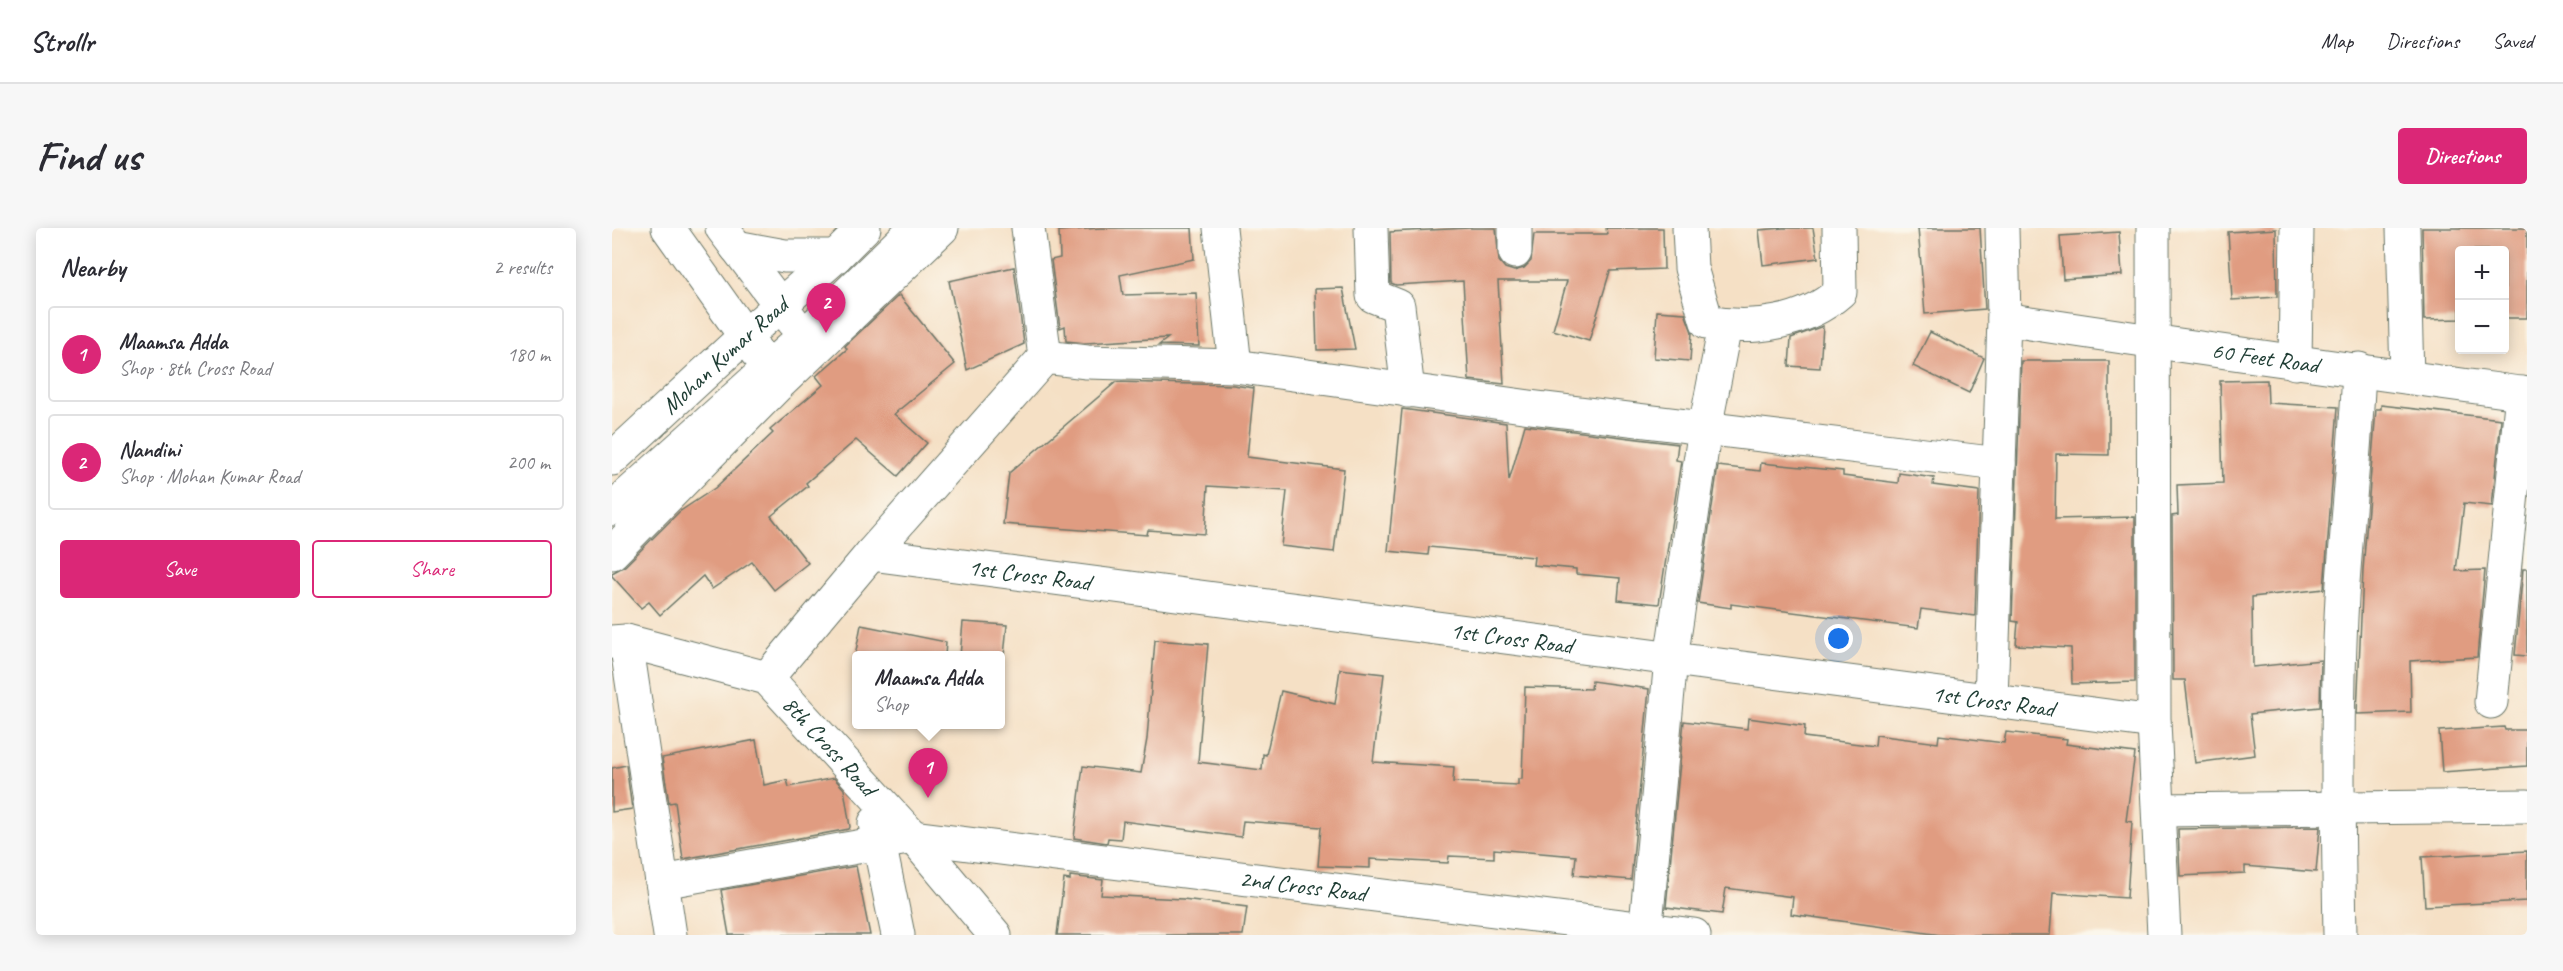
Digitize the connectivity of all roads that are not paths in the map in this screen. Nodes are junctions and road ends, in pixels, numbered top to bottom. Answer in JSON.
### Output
{"nodes":[{"id":1,"x":668,"y":228,"type":"edge"},
{"id":2,"x":864,"y":228,"type":"edge"},
{"id":3,"x":915,"y":228,"type":"edge"},
{"id":4,"x":942,"y":228,"type":"edge"},
{"id":5,"x":1028,"y":228,"type":"edge"},
{"id":6,"x":1220,"y":228,"type":"edge"},
{"id":7,"x":1371,"y":228,"type":"edge"},
{"id":8,"x":1689,"y":228,"type":"edge"},
{"id":9,"x":1839,"y":228,"type":"edge"},
{"id":10,"x":2002,"y":228,"type":"edge"},
{"id":11,"x":2153,"y":228,"type":"edge"},
{"id":12,"x":2297,"y":228,"type":"edge"},
{"id":13,"x":2403,"y":228,"type":"edge"},
{"id":14,"x":729,"y":237,"type":"edge"},
{"id":15,"x":836,"y":256,"type":"junction"},
{"id":16,"x":780,"y":307,"type":"junction"},
{"id":17,"x":2004,"y":319,"type":"junction"},
{"id":18,"x":1725,"y":326,"type":"junction"},
{"id":19,"x":744,"y":337,"type":"junction"},
{"id":20,"x":2155,"y":342,"type":"junction"},
{"id":21,"x":810,"y":343,"type":"junction"},
{"id":22,"x":1046,"y":357,"type":"junction"},
{"id":23,"x":2295,"y":363,"type":"junction"},
{"id":24,"x":1235,"y":366,"type":"junction"},
{"id":25,"x":2359,"y":369,"type":"junction"},
{"id":26,"x":775,"y":374,"type":"junction"},
{"id":27,"x":2407,"y":377,"type":"junction"},
{"id":28,"x":1408,"y":390,"type":"junction"},
{"id":29,"x":2524,"y":394,"type":"edge"},
{"id":30,"x":1705,"y":428,"type":"junction"},
{"id":31,"x":612,"y":459,"type":"edge"},
{"id":32,"x":1999,"y":464,"type":"junction"},
{"id":33,"x":612,"y":509,"type":"edge"},
{"id":34,"x":612,"y":553,"type":"edge"},
{"id":35,"x":872,"y":554,"type":"junction"},
{"id":36,"x":619,"y":642,"type":"edge"},
{"id":37,"x":1671,"y":659,"type":"junction"},
{"id":38,"x":767,"y":678,"type":"junction"},
{"id":39,"x":1991,"y":700,"type":"junction"},
{"id":40,"x":2492,"y":702,"type":"dead end"},
{"id":41,"x":2154,"y":722,"type":"junction"},
{"id":42,"x":868,"y":788,"type":"junction"},
{"id":43,"x":2337,"y":806,"type":"junction"},
{"id":44,"x":2527,"y":806,"type":"edge"},
{"id":45,"x":2159,"y":810,"type":"junction"},
{"id":46,"x":913,"y":837,"type":"junction"},
{"id":47,"x":879,"y":843,"type":"junction"},
{"id":48,"x":662,"y":882,"type":"junction"},
{"id":49,"x":1646,"y":933,"type":"edge"},
{"id":50,"x":670,"y":935,"type":"edge"},
{"id":51,"x":898,"y":935,"type":"edge"},
{"id":52,"x":995,"y":935,"type":"edge"},
{"id":53,"x":1694,"y":935,"type":"edge"},
{"id":54,"x":2164,"y":935,"type":"edge"},
{"id":55,"x":2340,"y":935,"type":"edge"}],
"edges":[{"from":1,"to":19,"type":"street"},
{"from":2,"to":15,"type":"street","name":"Mohan Kumar Road"},
{"from":3,"to":21,"type":"street"},
{"from":4,"to":21,"type":"street"},
{"from":5,"to":22,"type":"street"},
{"from":6,"to":24,"type":"street"},
{"from":7,"to":28,"type":"street"},
{"from":8,"to":18,"type":"street"},
{"from":9,"to":18,"type":"street"},
{"from":10,"to":17,"type":"street"},
{"from":11,"to":20,"type":"street"},
{"from":12,"to":23,"type":"street"},
{"from":13,"to":27,"type":"street"},
{"from":14,"to":15,"type":"street"},
{"from":14,"to":16,"type":"street"},
{"from":15,"to":16,"type":"street","name":"Mohan Kumar Road"},
{"from":16,"to":19,"type":"street","name":"Mohan Kumar Road"},
{"from":16,"to":21,"type":"street"},
{"from":17,"to":20,"type":"street","name":"60 Feet Road"},
{"from":17,"to":32,"type":"street"},
{"from":18,"to":30,"type":"street"},
{"from":19,"to":26,"type":"street"},
{"from":19,"to":31,"type":"street","name":"Mohan Kumar Road"},
{"from":20,"to":23,"type":"street","name":"60 Feet Road"},
{"from":20,"to":41,"type":"street"},
{"from":21,"to":26,"type":"street"},
{"from":22,"to":24,"type":"street"},
{"from":22,"to":35,"type":"street"},
{"from":23,"to":25,"type":"street","name":"60 Feet Road"},
{"from":24,"to":28,"type":"street"},
{"from":25,"to":27,"type":"street","name":"60 Feet Road"},
{"from":25,"to":43,"type":"street"},
{"from":26,"to":33,"type":"street"},
{"from":26,"to":34,"type":"street"},
{"from":27,"to":29,"type":"street","name":"60 Feet Road"},
{"from":28,"to":30,"type":"street"},
{"from":29,"to":40,"type":"street"},
{"from":30,"to":32,"type":"street"},
{"from":30,"to":37,"type":"street"},
{"from":32,"to":39,"type":"street"},
{"from":35,"to":37,"type":"street","name":"1st Cross Road"},
{"from":35,"to":38,"type":"street"},
{"from":36,"to":38,"type":"street","name":"8th Cross Road"},
{"from":36,"to":48,"type":"street"},
{"from":37,"to":39,"type":"street","name":"1st Cross Road"},
{"from":37,"to":49,"type":"street"},
{"from":38,"to":42,"type":"street","name":"8th Cross Road"},
{"from":39,"to":41,"type":"street","name":"1st Cross Road"},
{"from":41,"to":45,"type":"street"},
{"from":42,"to":46,"type":"street","name":"8th Cross Road"},
{"from":42,"to":47,"type":"street"},
{"from":43,"to":44,"type":"street"},
{"from":43,"to":45,"type":"street"},
{"from":43,"to":55,"type":"street"},
{"from":45,"to":54,"type":"street"},
{"from":46,"to":47,"type":"street","name":"2nd Cross Road"},
{"from":46,"to":49,"type":"street","name":"2nd Cross Road"},
{"from":46,"to":52,"type":"street","name":"8th Cross Road"},
{"from":47,"to":48,"type":"street","name":"2nd Cross Road"},
{"from":47,"to":51,"type":"street"},
{"from":48,"to":50,"type":"street"},
{"from":49,"to":53,"type":"street","name":"2nd Cross Road"}]}
